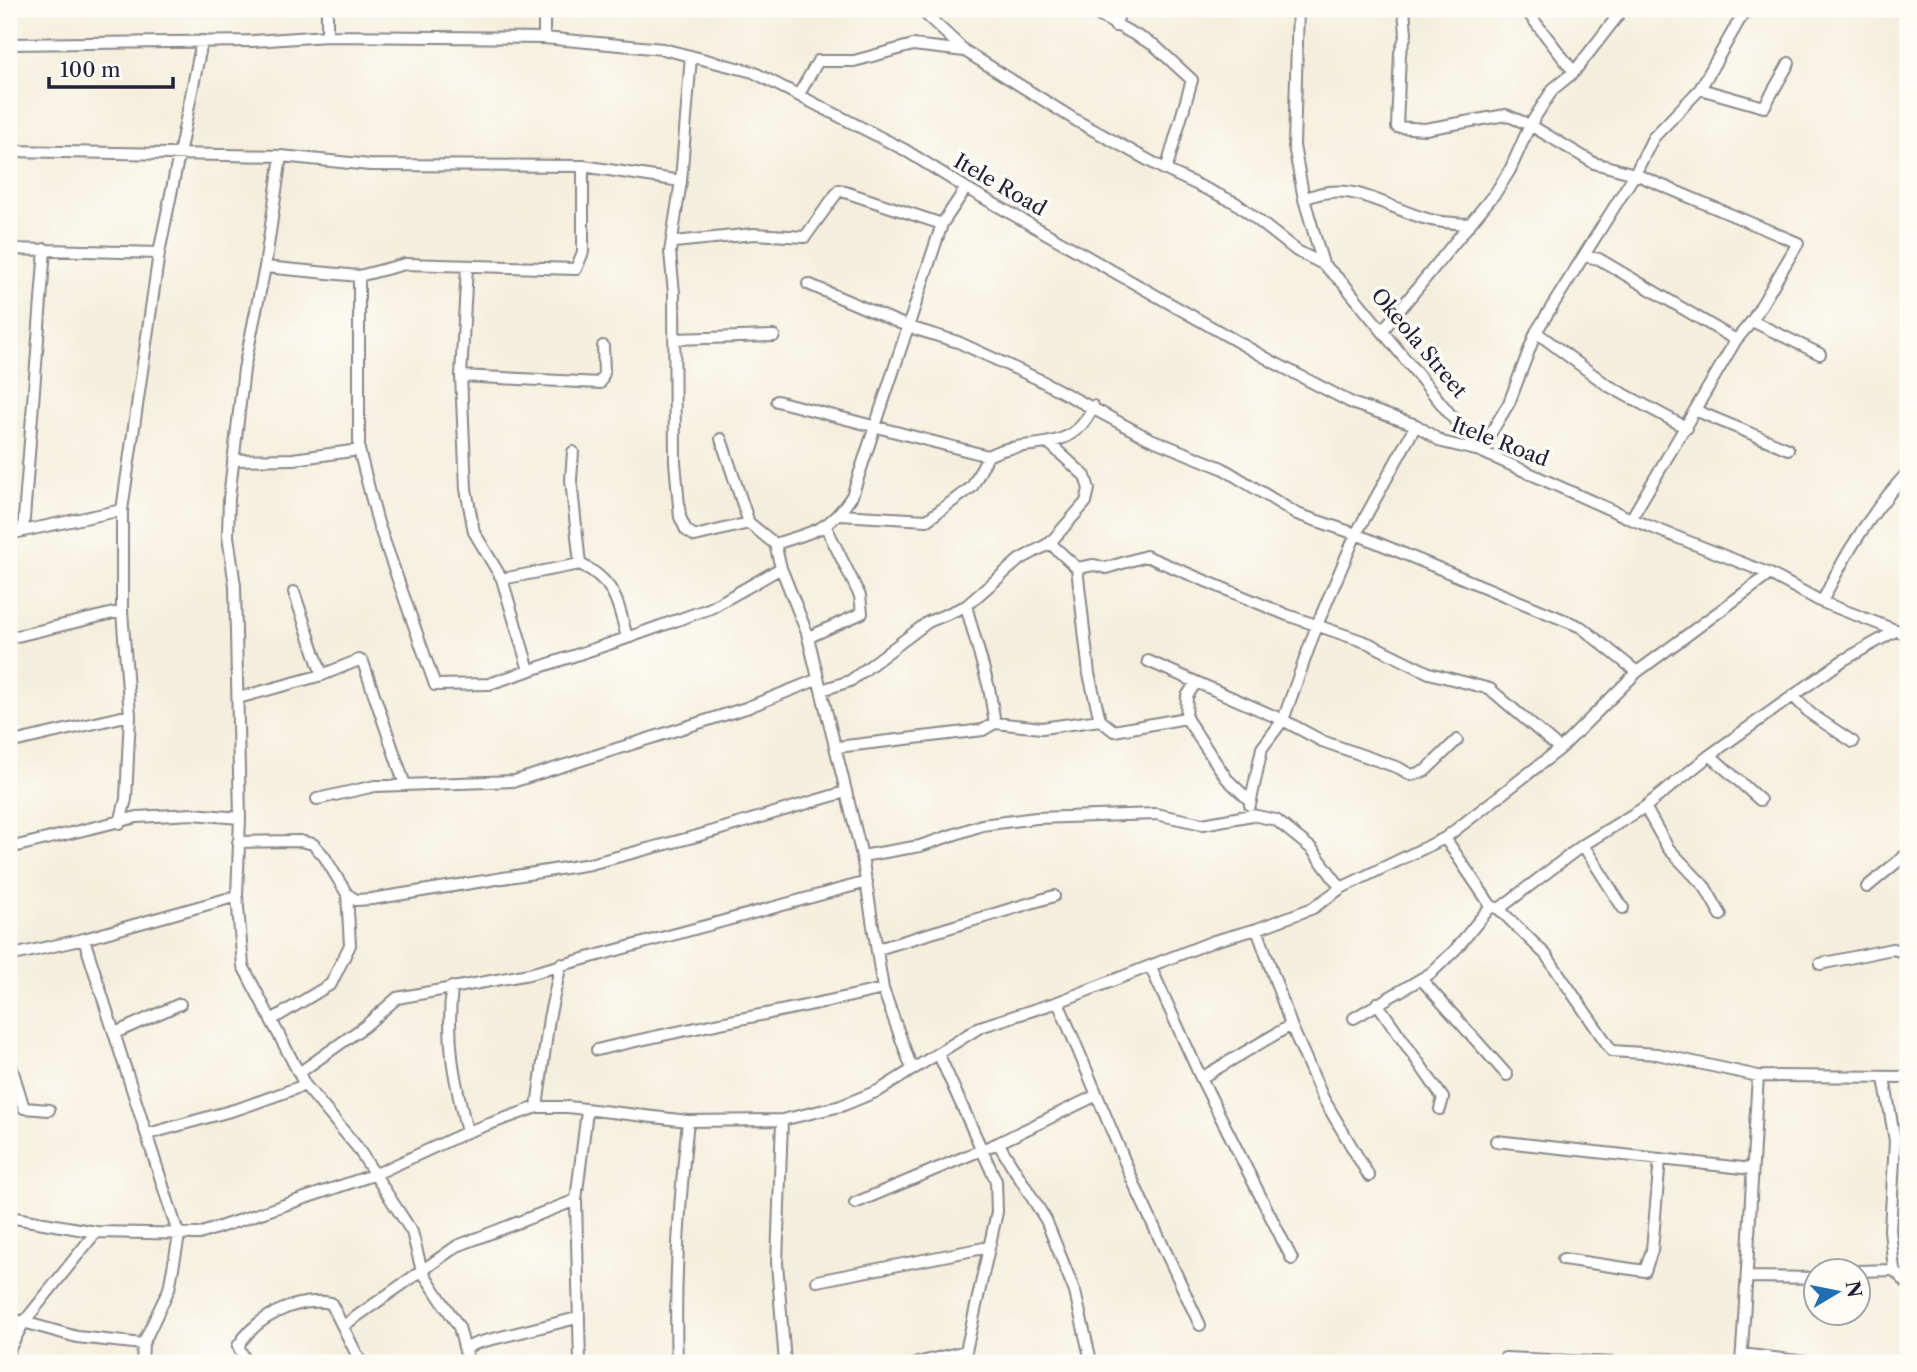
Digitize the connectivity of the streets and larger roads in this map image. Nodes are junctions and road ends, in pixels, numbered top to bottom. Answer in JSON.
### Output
{"nodes":[{"id":1,"x":327,"y":9,"type":"edge"},
{"id":2,"x":544,"y":9,"type":"edge"},
{"id":3,"x":920,"y":9,"type":"edge"},
{"id":4,"x":1087,"y":9,"type":"edge"},
{"id":5,"x":1121,"y":9,"type":"edge"},
{"id":6,"x":1298,"y":9,"type":"edge"},
{"id":7,"x":1404,"y":9,"type":"edge"},
{"id":8,"x":1525,"y":9,"type":"edge"},
{"id":9,"x":1623,"y":9,"type":"edge"},
{"id":10,"x":1744,"y":12,"type":"dead end"},
{"id":11,"x":1115,"y":26,"type":"junction"},
{"id":12,"x":327,"y":36,"type":"junction"},
{"id":13,"x":544,"y":38,"type":"junction"},
{"id":14,"x":202,"y":41,"type":"junction"},
{"id":15,"x":9,"y":44,"type":"edge"},
{"id":16,"x":965,"y":51,"type":"junction"},
{"id":17,"x":691,"y":56,"type":"junction"},
{"id":18,"x":1789,"y":63,"type":"dead end"},
{"id":19,"x":1574,"y":72,"type":"junction"},
{"id":20,"x":1700,"y":89,"type":"junction"},
{"id":21,"x":799,"y":94,"type":"junction"},
{"id":22,"x":1530,"y":125,"type":"junction"},
{"id":23,"x":9,"y":152,"type":"edge"},
{"id":24,"x":179,"y":155,"type":"junction"},
{"id":25,"x":281,"y":156,"type":"junction"},
{"id":26,"x":583,"y":166,"type":"junction"},
{"id":27,"x":1166,"y":170,"type":"junction"},
{"id":28,"x":1635,"y":174,"type":"junction"},
{"id":29,"x":681,"y":181,"type":"junction"},
{"id":30,"x":966,"y":188,"type":"junction"},
{"id":31,"x":1304,"y":199,"type":"junction"},
{"id":32,"x":943,"y":224,"type":"junction"},
{"id":33,"x":1469,"y":224,"type":"junction"},
{"id":34,"x":1594,"y":239,"type":"junction"},
{"id":35,"x":674,"y":242,"type":"junction"},
{"id":36,"x":9,"y":249,"type":"edge"},
{"id":37,"x":46,"y":249,"type":"junction"},
{"id":38,"x":159,"y":253,"type":"junction"},
{"id":39,"x":1584,"y":256,"type":"junction"},
{"id":40,"x":1599,"y":258,"type":"junction"},
{"id":41,"x":1323,"y":264,"type":"junction"},
{"id":42,"x":467,"y":266,"type":"junction"},
{"id":43,"x":265,"y":267,"type":"junction"},
{"id":44,"x":359,"y":276,"type":"junction"},
{"id":45,"x":808,"y":284,"type":"dead end"},
{"id":46,"x":1752,"y":321,"type":"junction"},
{"id":47,"x":909,"y":327,"type":"junction"},
{"id":48,"x":1383,"y":330,"type":"junction"},
{"id":49,"x":1536,"y":332,"type":"junction"},
{"id":50,"x":774,"y":336,"type":"dead end"},
{"id":51,"x":674,"y":339,"type":"junction"},
{"id":52,"x":1736,"y":340,"type":"junction"},
{"id":53,"x":603,"y":346,"type":"dead end"},
{"id":54,"x":1820,"y":354,"type":"dead end"},
{"id":55,"x":461,"y":376,"type":"junction"},
{"id":56,"x":777,"y":401,"type":"dead end"},
{"id":57,"x":1093,"y":406,"type":"junction"},
{"id":58,"x":1697,"y":411,"type":"junction"},
{"id":59,"x":874,"y":425,"type":"junction"},
{"id":60,"x":1416,"y":425,"type":"junction"},
{"id":61,"x":1687,"y":428,"type":"junction"},
{"id":62,"x":722,"y":439,"type":"dead end"},
{"id":63,"x":1050,"y":444,"type":"junction"},
{"id":64,"x":1788,"y":449,"type":"dead end"},
{"id":65,"x":359,"y":450,"type":"junction"},
{"id":66,"x":1480,"y":451,"type":"junction"},
{"id":67,"x":573,"y":452,"type":"dead end"},
{"id":68,"x":988,"y":457,"type":"junction"},
{"id":69,"x":233,"y":460,"type":"junction"},
{"id":70,"x":1908,"y":472,"type":"edge"},
{"id":71,"x":122,"y":510,"type":"junction"},
{"id":72,"x":840,"y":515,"type":"junction"},
{"id":73,"x":1631,"y":519,"type":"junction"},
{"id":74,"x":750,"y":523,"type":"junction"},
{"id":75,"x":826,"y":527,"type":"junction"},
{"id":76,"x":23,"y":531,"type":"junction"},
{"id":77,"x":9,"y":534,"type":"edge"},
{"id":78,"x":1356,"y":534,"type":"junction"},
{"id":79,"x":1049,"y":543,"type":"junction"},
{"id":80,"x":775,"y":544,"type":"junction"},
{"id":81,"x":580,"y":564,"type":"junction"},
{"id":82,"x":781,"y":568,"type":"junction"},
{"id":83,"x":1077,"y":568,"type":"junction"},
{"id":84,"x":1770,"y":575,"type":"junction"},
{"id":85,"x":502,"y":579,"type":"junction"},
{"id":86,"x":294,"y":592,"type":"dead end"},
{"id":87,"x":1822,"y":602,"type":"junction"},
{"id":88,"x":966,"y":606,"type":"junction"},
{"id":89,"x":122,"y":611,"type":"junction"},
{"id":90,"x":1317,"y":625,"type":"junction"},
{"id":91,"x":1903,"y":632,"type":"edge"},
{"id":92,"x":807,"y":633,"type":"junction"},
{"id":93,"x":9,"y":638,"type":"edge"},
{"id":94,"x":627,"y":638,"type":"junction"},
{"id":95,"x":1148,"y":661,"type":"dead end"},
{"id":96,"x":529,"y":670,"type":"junction"},
{"id":97,"x":1637,"y":672,"type":"junction"},
{"id":98,"x":322,"y":675,"type":"junction"},
{"id":99,"x":1195,"y":684,"type":"junction"},
{"id":100,"x":819,"y":685,"type":"junction"},
{"id":101,"x":1793,"y":696,"type":"junction"},
{"id":102,"x":238,"y":698,"type":"junction"},
{"id":103,"x":130,"y":715,"type":"junction"},
{"id":104,"x":1186,"y":718,"type":"junction"},
{"id":105,"x":1100,"y":720,"type":"junction"},
{"id":106,"x":1283,"y":720,"type":"junction"},
{"id":107,"x":995,"y":723,"type":"junction"},
{"id":108,"x":1457,"y":740,"type":"dead end"},
{"id":109,"x":9,"y":743,"type":"edge"},
{"id":110,"x":1853,"y":743,"type":"dead end"},
{"id":111,"x":837,"y":747,"type":"junction"},
{"id":112,"x":1560,"y":749,"type":"junction"},
{"id":113,"x":1710,"y":755,"type":"junction"},
{"id":114,"x":405,"y":785,"type":"junction"},
{"id":115,"x":845,"y":792,"type":"junction"},
{"id":116,"x":126,"y":799,"type":"junction"},
{"id":117,"x":317,"y":799,"type":"dead end"},
{"id":118,"x":1249,"y":800,"type":"junction"},
{"id":119,"x":1760,"y":800,"type":"dead end"},
{"id":120,"x":1645,"y":807,"type":"junction"},
{"id":121,"x":1252,"y":815,"type":"junction"},
{"id":122,"x":137,"y":817,"type":"junction"},
{"id":123,"x":240,"y":818,"type":"junction"},
{"id":124,"x":120,"y":823,"type":"junction"},
{"id":125,"x":1445,"y":838,"type":"junction"},
{"id":126,"x":238,"y":842,"type":"junction"},
{"id":127,"x":1583,"y":845,"type":"junction"},
{"id":128,"x":9,"y":848,"type":"edge"},
{"id":129,"x":1908,"y":853,"type":"edge"},
{"id":130,"x":862,"y":856,"type":"junction"},
{"id":131,"x":867,"y":882,"type":"junction"},
{"id":132,"x":1867,"y":887,"type":"dead end"},
{"id":133,"x":1341,"y":888,"type":"junction"},
{"id":134,"x":346,"y":894,"type":"junction"},
{"id":135,"x":237,"y":896,"type":"junction"},
{"id":136,"x":1054,"y":896,"type":"dead end"},
{"id":137,"x":1495,"y":907,"type":"junction"},
{"id":138,"x":1623,"y":908,"type":"dead end"},
{"id":139,"x":1721,"y":915,"type":"dead end"},
{"id":140,"x":1257,"y":929,"type":"junction"},
{"id":141,"x":84,"y":939,"type":"junction"},
{"id":142,"x":878,"y":948,"type":"junction"},
{"id":143,"x":1908,"y":952,"type":"edge"},
{"id":144,"x":9,"y":956,"type":"edge"},
{"id":145,"x":561,"y":964,"type":"junction"},
{"id":146,"x":1820,"y":964,"type":"dead end"},
{"id":147,"x":1151,"y":968,"type":"junction"},
{"id":148,"x":1421,"y":979,"type":"junction"},
{"id":149,"x":452,"y":987,"type":"junction"},
{"id":150,"x":883,"y":989,"type":"junction"},
{"id":151,"x":1058,"y":1002,"type":"junction"},
{"id":152,"x":1377,"y":1003,"type":"junction"},
{"id":153,"x":180,"y":1004,"type":"dead end"},
{"id":154,"x":1354,"y":1018,"type":"dead end"},
{"id":155,"x":273,"y":1019,"type":"junction"},
{"id":156,"x":1291,"y":1025,"type":"junction"},
{"id":157,"x":114,"y":1033,"type":"junction"},
{"id":158,"x":597,"y":1050,"type":"dead end"},
{"id":159,"x":938,"y":1053,"type":"junction"},
{"id":160,"x":9,"y":1059,"type":"edge"},
{"id":161,"x":912,"y":1069,"type":"junction"},
{"id":162,"x":299,"y":1073,"type":"junction"},
{"id":163,"x":1507,"y":1075,"type":"dead end"},
{"id":164,"x":1758,"y":1076,"type":"junction"},
{"id":165,"x":1908,"y":1077,"type":"edge"},
{"id":166,"x":1884,"y":1078,"type":"junction"},
{"id":167,"x":1201,"y":1079,"type":"junction"},
{"id":168,"x":305,"y":1085,"type":"junction"},
{"id":169,"x":1097,"y":1095,"type":"junction"},
{"id":170,"x":537,"y":1107,"type":"junction"},
{"id":171,"x":1440,"y":1109,"type":"dead end"},
{"id":172,"x":50,"y":1110,"type":"dead end"},
{"id":173,"x":587,"y":1111,"type":"junction"},
{"id":174,"x":782,"y":1120,"type":"junction"},
{"id":175,"x":688,"y":1122,"type":"junction"},
{"id":176,"x":467,"y":1132,"type":"junction"},
{"id":177,"x":148,"y":1134,"type":"junction"},
{"id":178,"x":1496,"y":1142,"type":"dead end"},
{"id":179,"x":998,"y":1143,"type":"junction"},
{"id":180,"x":981,"y":1151,"type":"junction"},
{"id":181,"x":1660,"y":1159,"type":"junction"},
{"id":182,"x":1752,"y":1169,"type":"junction"},
{"id":183,"x":376,"y":1174,"type":"junction"},
{"id":184,"x":1369,"y":1176,"type":"dead end"},
{"id":185,"x":576,"y":1200,"type":"junction"},
{"id":186,"x":855,"y":1203,"type":"dead end"},
{"id":187,"x":9,"y":1217,"type":"edge"},
{"id":188,"x":96,"y":1232,"type":"junction"},
{"id":189,"x":179,"y":1236,"type":"junction"},
{"id":190,"x":989,"y":1247,"type":"junction"},
{"id":191,"x":1292,"y":1259,"type":"dead end"},
{"id":192,"x":1563,"y":1259,"type":"dead end"},
{"id":193,"x":1894,"y":1270,"type":"junction"},
{"id":194,"x":422,"y":1271,"type":"junction"},
{"id":195,"x":1871,"y":1271,"type":"edge"},
{"id":196,"x":1749,"y":1277,"type":"junction"},
{"id":197,"x":1801,"y":1278,"type":"edge"},
{"id":198,"x":817,"y":1280,"type":"dead end"},
{"id":199,"x":1908,"y":1284,"type":"edge"},
{"id":200,"x":9,"y":1318,"type":"edge"},
{"id":201,"x":577,"y":1318,"type":"junction"},
{"id":202,"x":24,"y":1322,"type":"junction"},
{"id":203,"x":1200,"y":1325,"type":"dead end"},
{"id":204,"x":343,"y":1326,"type":"junction"},
{"id":205,"x":1908,"y":1340,"type":"edge"},
{"id":206,"x":143,"y":1344,"type":"junction"},
{"id":207,"x":9,"y":1350,"type":"edge"},
{"id":208,"x":966,"y":1351,"type":"junction"},
{"id":209,"x":1505,"y":1358,"type":"dead end"},
{"id":210,"x":1741,"y":1359,"type":"edge"},
{"id":211,"x":1091,"y":1361,"type":"dead end"},
{"id":212,"x":467,"y":1362,"type":"edge"},
{"id":213,"x":142,"y":1363,"type":"edge"},
{"id":214,"x":247,"y":1363,"type":"edge"},
{"id":215,"x":361,"y":1363,"type":"edge"},
{"id":216,"x":580,"y":1363,"type":"edge"},
{"id":217,"x":677,"y":1363,"type":"edge"},
{"id":218,"x":785,"y":1363,"type":"edge"},
{"id":219,"x":917,"y":1363,"type":"edge"},
{"id":220,"x":966,"y":1363,"type":"edge"},
{"id":221,"x":1614,"y":1363,"type":"edge"},
{"id":222,"x":1814,"y":1363,"type":"edge"},
{"id":223,"x":1903,"y":1363,"type":"edge"}],
"edges":[{"from":1,"to":12,"type":"street"},
{"from":2,"to":13,"type":"street"},
{"from":3,"to":16,"type":"street"},
{"from":4,"to":11,"type":"street"},
{"from":5,"to":11,"type":"street"},
{"from":6,"to":31,"type":"street"},
{"from":7,"to":22,"type":"street"},
{"from":8,"to":19,"type":"street"},
{"from":9,"to":19,"type":"street"},
{"from":10,"to":20,"type":"street"},
{"from":11,"to":27,"type":"street"},
{"from":12,"to":13,"type":"street","name":"Itele Road"},
{"from":12,"to":14,"type":"street","name":"Itele Road"},
{"from":13,"to":17,"type":"street","name":"Itele Road"},
{"from":14,"to":15,"type":"street","name":"Itele Road"},
{"from":14,"to":24,"type":"street"},
{"from":16,"to":21,"type":"street"},
{"from":16,"to":27,"type":"street"},
{"from":17,"to":21,"type":"street","name":"Itele Road"},
{"from":17,"to":29,"type":"street"},
{"from":18,"to":20,"type":"street"},
{"from":19,"to":22,"type":"street"},
{"from":20,"to":28,"type":"street"},
{"from":21,"to":30,"type":"street","name":"Itele Road"},
{"from":22,"to":28,"type":"street"},
{"from":22,"to":33,"type":"street"},
{"from":23,"to":24,"type":"street"},
{"from":24,"to":25,"type":"street"},
{"from":24,"to":38,"type":"street"},
{"from":25,"to":26,"type":"street"},
{"from":25,"to":43,"type":"street"},
{"from":26,"to":29,"type":"street"},
{"from":26,"to":42,"type":"street"},
{"from":27,"to":41,"type":"street"},
{"from":28,"to":34,"type":"street"},
{"from":28,"to":46,"type":"street"},
{"from":29,"to":35,"type":"street"},
{"from":30,"to":32,"type":"street"},
{"from":30,"to":60,"type":"street","name":"Itele Road"},
{"from":31,"to":33,"type":"street"},
{"from":31,"to":41,"type":"street"},
{"from":32,"to":35,"type":"street"},
{"from":32,"to":47,"type":"street"},
{"from":33,"to":48,"type":"street"},
{"from":34,"to":39,"type":"street"},
{"from":34,"to":40,"type":"street"},
{"from":35,"to":51,"type":"street"},
{"from":36,"to":37,"type":"street"},
{"from":37,"to":38,"type":"street"},
{"from":37,"to":76,"type":"street"},
{"from":38,"to":71,"type":"street"},
{"from":39,"to":40,"type":"street"},
{"from":39,"to":49,"type":"street"},
{"from":40,"to":52,"type":"street"},
{"from":41,"to":48,"type":"street","name":"Okeola Street"},
{"from":42,"to":44,"type":"street"},
{"from":42,"to":55,"type":"street"},
{"from":43,"to":44,"type":"street"},
{"from":43,"to":69,"type":"street"},
{"from":44,"to":65,"type":"street"},
{"from":45,"to":47,"type":"street"},
{"from":46,"to":52,"type":"street"},
{"from":46,"to":54,"type":"street"},
{"from":47,"to":57,"type":"street"},
{"from":47,"to":59,"type":"street"},
{"from":48,"to":66,"type":"street","name":"Okeola Street"},
{"from":49,"to":61,"type":"street"},
{"from":49,"to":66,"type":"street"},
{"from":50,"to":51,"type":"street"},
{"from":51,"to":74,"type":"street"},
{"from":52,"to":58,"type":"street"},
{"from":53,"to":55,"type":"street"},
{"from":55,"to":85,"type":"street"},
{"from":56,"to":59,"type":"street"},
{"from":57,"to":63,"type":"street"},
{"from":57,"to":78,"type":"street"},
{"from":58,"to":61,"type":"street"},
{"from":58,"to":64,"type":"street"},
{"from":59,"to":68,"type":"street"},
{"from":59,"to":72,"type":"street"},
{"from":60,"to":66,"type":"street","name":"Itele Road"},
{"from":60,"to":78,"type":"street"},
{"from":61,"to":73,"type":"street"},
{"from":62,"to":74,"type":"street"},
{"from":63,"to":68,"type":"street"},
{"from":63,"to":79,"type":"street"},
{"from":65,"to":69,"type":"street"},
{"from":65,"to":96,"type":"street"},
{"from":66,"to":73,"type":"street","name":"Itele Road"},
{"from":67,"to":81,"type":"street"},
{"from":68,"to":72,"type":"street"},
{"from":69,"to":102,"type":"street"},
{"from":70,"to":87,"type":"street"},
{"from":71,"to":76,"type":"street"},
{"from":71,"to":89,"type":"street"},
{"from":72,"to":75,"type":"street"},
{"from":73,"to":84,"type":"street","name":"Itele Road"},
{"from":74,"to":80,"type":"street"},
{"from":75,"to":80,"type":"street"},
{"from":75,"to":92,"type":"street"},
{"from":76,"to":77,"type":"street"},
{"from":78,"to":90,"type":"street"},
{"from":78,"to":97,"type":"street"},
{"from":79,"to":83,"type":"street"},
{"from":79,"to":88,"type":"street"},
{"from":80,"to":82,"type":"street"},
{"from":81,"to":85,"type":"street"},
{"from":81,"to":94,"type":"street"},
{"from":82,"to":92,"type":"street"},
{"from":82,"to":94,"type":"street"},
{"from":83,"to":90,"type":"street"},
{"from":83,"to":105,"type":"street"},
{"from":84,"to":87,"type":"street","name":"Itele Road"},
{"from":84,"to":97,"type":"street"},
{"from":85,"to":96,"type":"street"},
{"from":86,"to":98,"type":"street"},
{"from":87,"to":91,"type":"street","name":"Itele Road"},
{"from":88,"to":100,"type":"street"},
{"from":88,"to":107,"type":"street"},
{"from":89,"to":93,"type":"street"},
{"from":89,"to":103,"type":"street"},
{"from":90,"to":106,"type":"street"},
{"from":90,"to":112,"type":"street"},
{"from":91,"to":101,"type":"street"},
{"from":92,"to":100,"type":"street"},
{"from":94,"to":96,"type":"street"},
{"from":95,"to":99,"type":"street"},
{"from":97,"to":112,"type":"street"},
{"from":98,"to":102,"type":"street"},
{"from":98,"to":114,"type":"street"},
{"from":99,"to":104,"type":"street"},
{"from":99,"to":106,"type":"street"},
{"from":100,"to":111,"type":"street"},
{"from":100,"to":114,"type":"street"},
{"from":101,"to":110,"type":"street"},
{"from":101,"to":113,"type":"street"},
{"from":102,"to":123,"type":"street"},
{"from":103,"to":109,"type":"street"},
{"from":103,"to":116,"type":"street"},
{"from":104,"to":105,"type":"street"},
{"from":104,"to":118,"type":"street"},
{"from":105,"to":107,"type":"street"},
{"from":106,"to":108,"type":"street"},
{"from":106,"to":118,"type":"street"},
{"from":107,"to":111,"type":"street"},
{"from":111,"to":115,"type":"street"},
{"from":112,"to":125,"type":"street"},
{"from":113,"to":119,"type":"street"},
{"from":113,"to":120,"type":"street"},
{"from":114,"to":117,"type":"street"},
{"from":115,"to":130,"type":"street"},
{"from":115,"to":134,"type":"street"},
{"from":116,"to":122,"type":"street"},
{"from":116,"to":124,"type":"street"},
{"from":118,"to":121,"type":"street"},
{"from":120,"to":127,"type":"street"},
{"from":120,"to":139,"type":"street"},
{"from":121,"to":130,"type":"street"},
{"from":121,"to":133,"type":"street"},
{"from":122,"to":123,"type":"street"},
{"from":122,"to":124,"type":"street"},
{"from":123,"to":126,"type":"street"},
{"from":124,"to":128,"type":"street"},
{"from":125,"to":133,"type":"street"},
{"from":125,"to":137,"type":"street"},
{"from":126,"to":134,"type":"street"},
{"from":126,"to":135,"type":"street"},
{"from":127,"to":137,"type":"street"},
{"from":127,"to":138,"type":"street"},
{"from":129,"to":132,"type":"street"},
{"from":130,"to":131,"type":"street"},
{"from":131,"to":142,"type":"street"},
{"from":131,"to":145,"type":"street"},
{"from":133,"to":140,"type":"street"},
{"from":134,"to":155,"type":"street"},
{"from":135,"to":141,"type":"street"},
{"from":135,"to":155,"type":"street"},
{"from":136,"to":142,"type":"street"},
{"from":137,"to":148,"type":"street"},
{"from":137,"to":164,"type":"street"},
{"from":140,"to":147,"type":"street"},
{"from":140,"to":156,"type":"street"},
{"from":141,"to":144,"type":"street"},
{"from":141,"to":157,"type":"street"},
{"from":142,"to":150,"type":"street"},
{"from":143,"to":146,"type":"street"},
{"from":145,"to":149,"type":"street"},
{"from":145,"to":170,"type":"street"},
{"from":147,"to":151,"type":"street"},
{"from":147,"to":167,"type":"street"},
{"from":148,"to":152,"type":"street"},
{"from":148,"to":163,"type":"street"},
{"from":149,"to":162,"type":"street"},
{"from":149,"to":176,"type":"street"},
{"from":150,"to":158,"type":"street"},
{"from":150,"to":161,"type":"street"},
{"from":151,"to":159,"type":"street"},
{"from":151,"to":169,"type":"street"},
{"from":152,"to":154,"type":"street"},
{"from":152,"to":171,"type":"street"},
{"from":153,"to":157,"type":"street"},
{"from":155,"to":162,"type":"street"},
{"from":156,"to":167,"type":"street"},
{"from":156,"to":184,"type":"street"},
{"from":157,"to":177,"type":"street"},
{"from":159,"to":161,"type":"street"},
{"from":159,"to":180,"type":"street"},
{"from":160,"to":172,"type":"street"},
{"from":161,"to":174,"type":"street"},
{"from":162,"to":168,"type":"street"},
{"from":164,"to":166,"type":"street"},
{"from":164,"to":182,"type":"street"},
{"from":165,"to":166,"type":"street"},
{"from":166,"to":193,"type":"street"},
{"from":167,"to":191,"type":"street"},
{"from":168,"to":177,"type":"street"},
{"from":168,"to":183,"type":"street"},
{"from":169,"to":179,"type":"street"},
{"from":169,"to":203,"type":"street"},
{"from":170,"to":173,"type":"street"},
{"from":170,"to":176,"type":"street"},
{"from":173,"to":175,"type":"street"},
{"from":173,"to":185,"type":"street"},
{"from":174,"to":175,"type":"street"},
{"from":174,"to":218,"type":"street"},
{"from":175,"to":217,"type":"street"},
{"from":176,"to":183,"type":"street"},
{"from":177,"to":189,"type":"street"},
{"from":178,"to":181,"type":"street"},
{"from":179,"to":180,"type":"street"},
{"from":179,"to":211,"type":"street"},
{"from":180,"to":186,"type":"street"},
{"from":180,"to":190,"type":"street"},
{"from":181,"to":182,"type":"street"},
{"from":181,"to":192,"type":"street"},
{"from":182,"to":196,"type":"street"},
{"from":183,"to":189,"type":"street"},
{"from":183,"to":194,"type":"street"},
{"from":185,"to":194,"type":"street"},
{"from":185,"to":201,"type":"street"},
{"from":187,"to":188,"type":"street"},
{"from":188,"to":189,"type":"street"},
{"from":188,"to":202,"type":"street"},
{"from":189,"to":206,"type":"street"},
{"from":190,"to":198,"type":"street"},
{"from":190,"to":208,"type":"street"},
{"from":193,"to":195,"type":"street"},
{"from":193,"to":199,"type":"street"},
{"from":194,"to":204,"type":"street"},
{"from":194,"to":212,"type":"street"},
{"from":196,"to":197,"type":"street"},
{"from":196,"to":210,"type":"street"},
{"from":200,"to":202,"type":"street"},
{"from":201,"to":212,"type":"street"},
{"from":201,"to":216,"type":"street"},
{"from":202,"to":206,"type":"street"},
{"from":202,"to":207,"type":"street"},
{"from":204,"to":214,"type":"street"},
{"from":204,"to":215,"type":"street"},
{"from":205,"to":223,"type":"street"},
{"from":206,"to":213,"type":"street"},
{"from":208,"to":219,"type":"street"},
{"from":208,"to":220,"type":"street"},
{"from":209,"to":221,"type":"street"},
{"from":210,"to":222,"type":"street"}]}
